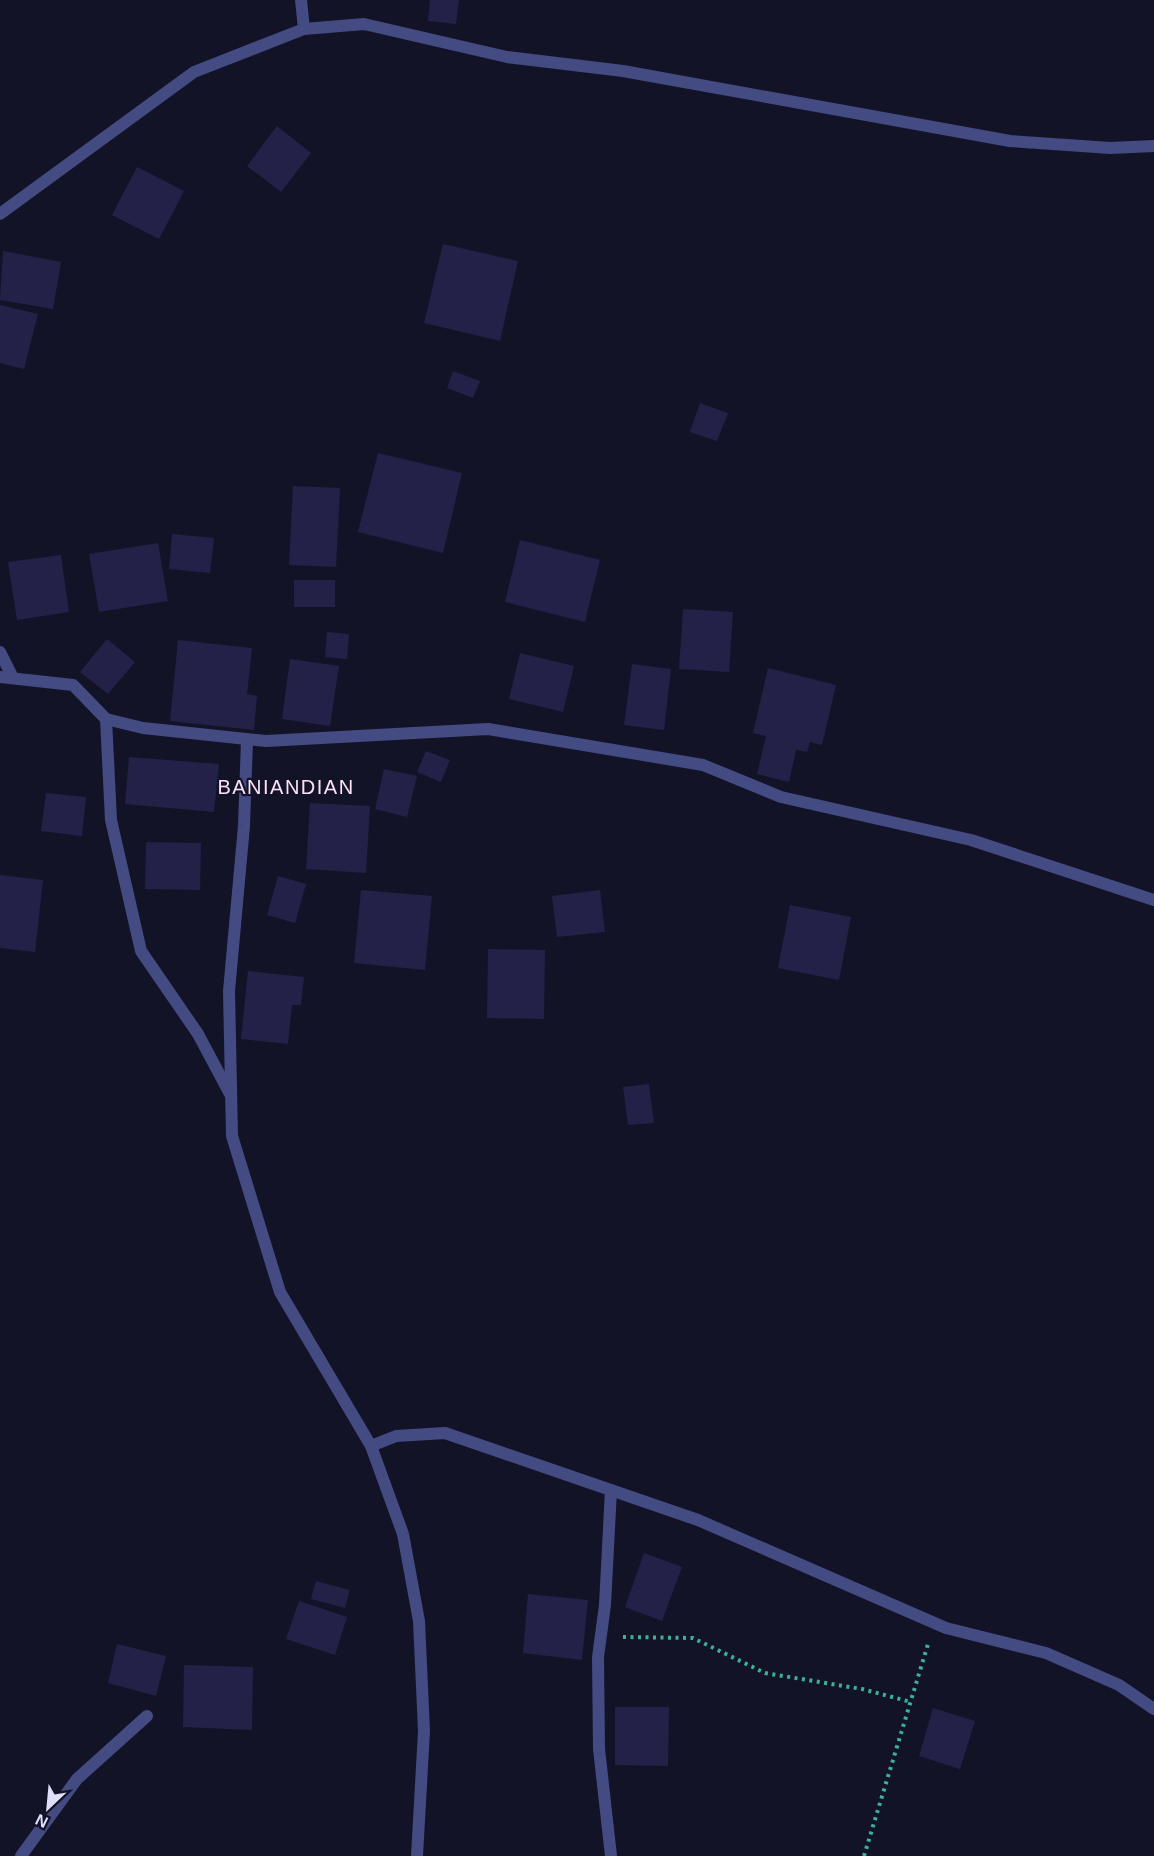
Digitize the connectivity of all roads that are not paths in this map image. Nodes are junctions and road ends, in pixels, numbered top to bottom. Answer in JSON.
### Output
{"nodes":[{"id":1,"x":302,"y":0,"type":"edge"},
{"id":2,"x":304,"y":29,"type":"junction"},
{"id":3,"x":1154,"y":146,"type":"edge"},
{"id":4,"x":0,"y":214,"type":"edge"},
{"id":5,"x":0,"y":652,"type":"edge"},
{"id":6,"x":0,"y":677,"type":"edge"},
{"id":7,"x":14,"y":678,"type":"junction"},
{"id":8,"x":106,"y":719,"type":"junction"},
{"id":9,"x":247,"y":740,"type":"junction"},
{"id":10,"x":1154,"y":900,"type":"edge"},
{"id":11,"x":231,"y":1097,"type":"junction"},
{"id":12,"x":371,"y":1446,"type":"junction"},
{"id":13,"x":611,"y":1490,"type":"junction"},
{"id":14,"x":1154,"y":1709,"type":"edge"},
{"id":15,"x":147,"y":1716,"type":"dead end"},
{"id":16,"x":21,"y":1856,"type":"edge"},
{"id":17,"x":417,"y":1856,"type":"edge"},
{"id":18,"x":611,"y":1856,"type":"edge"}],
"edges":[{"from":1,"to":2,"type":"street"},
{"from":2,"to":3,"type":"street"},
{"from":2,"to":4,"type":"street"},
{"from":5,"to":7,"type":"street"},
{"from":6,"to":7,"type":"street"},
{"from":7,"to":8,"type":"street"},
{"from":8,"to":9,"type":"street"},
{"from":8,"to":11,"type":"street"},
{"from":9,"to":10,"type":"street"},
{"from":9,"to":11,"type":"street"},
{"from":11,"to":12,"type":"street"},
{"from":12,"to":13,"type":"street"},
{"from":12,"to":17,"type":"street"},
{"from":13,"to":14,"type":"street"},
{"from":13,"to":18,"type":"street"},
{"from":15,"to":16,"type":"street"}]}
